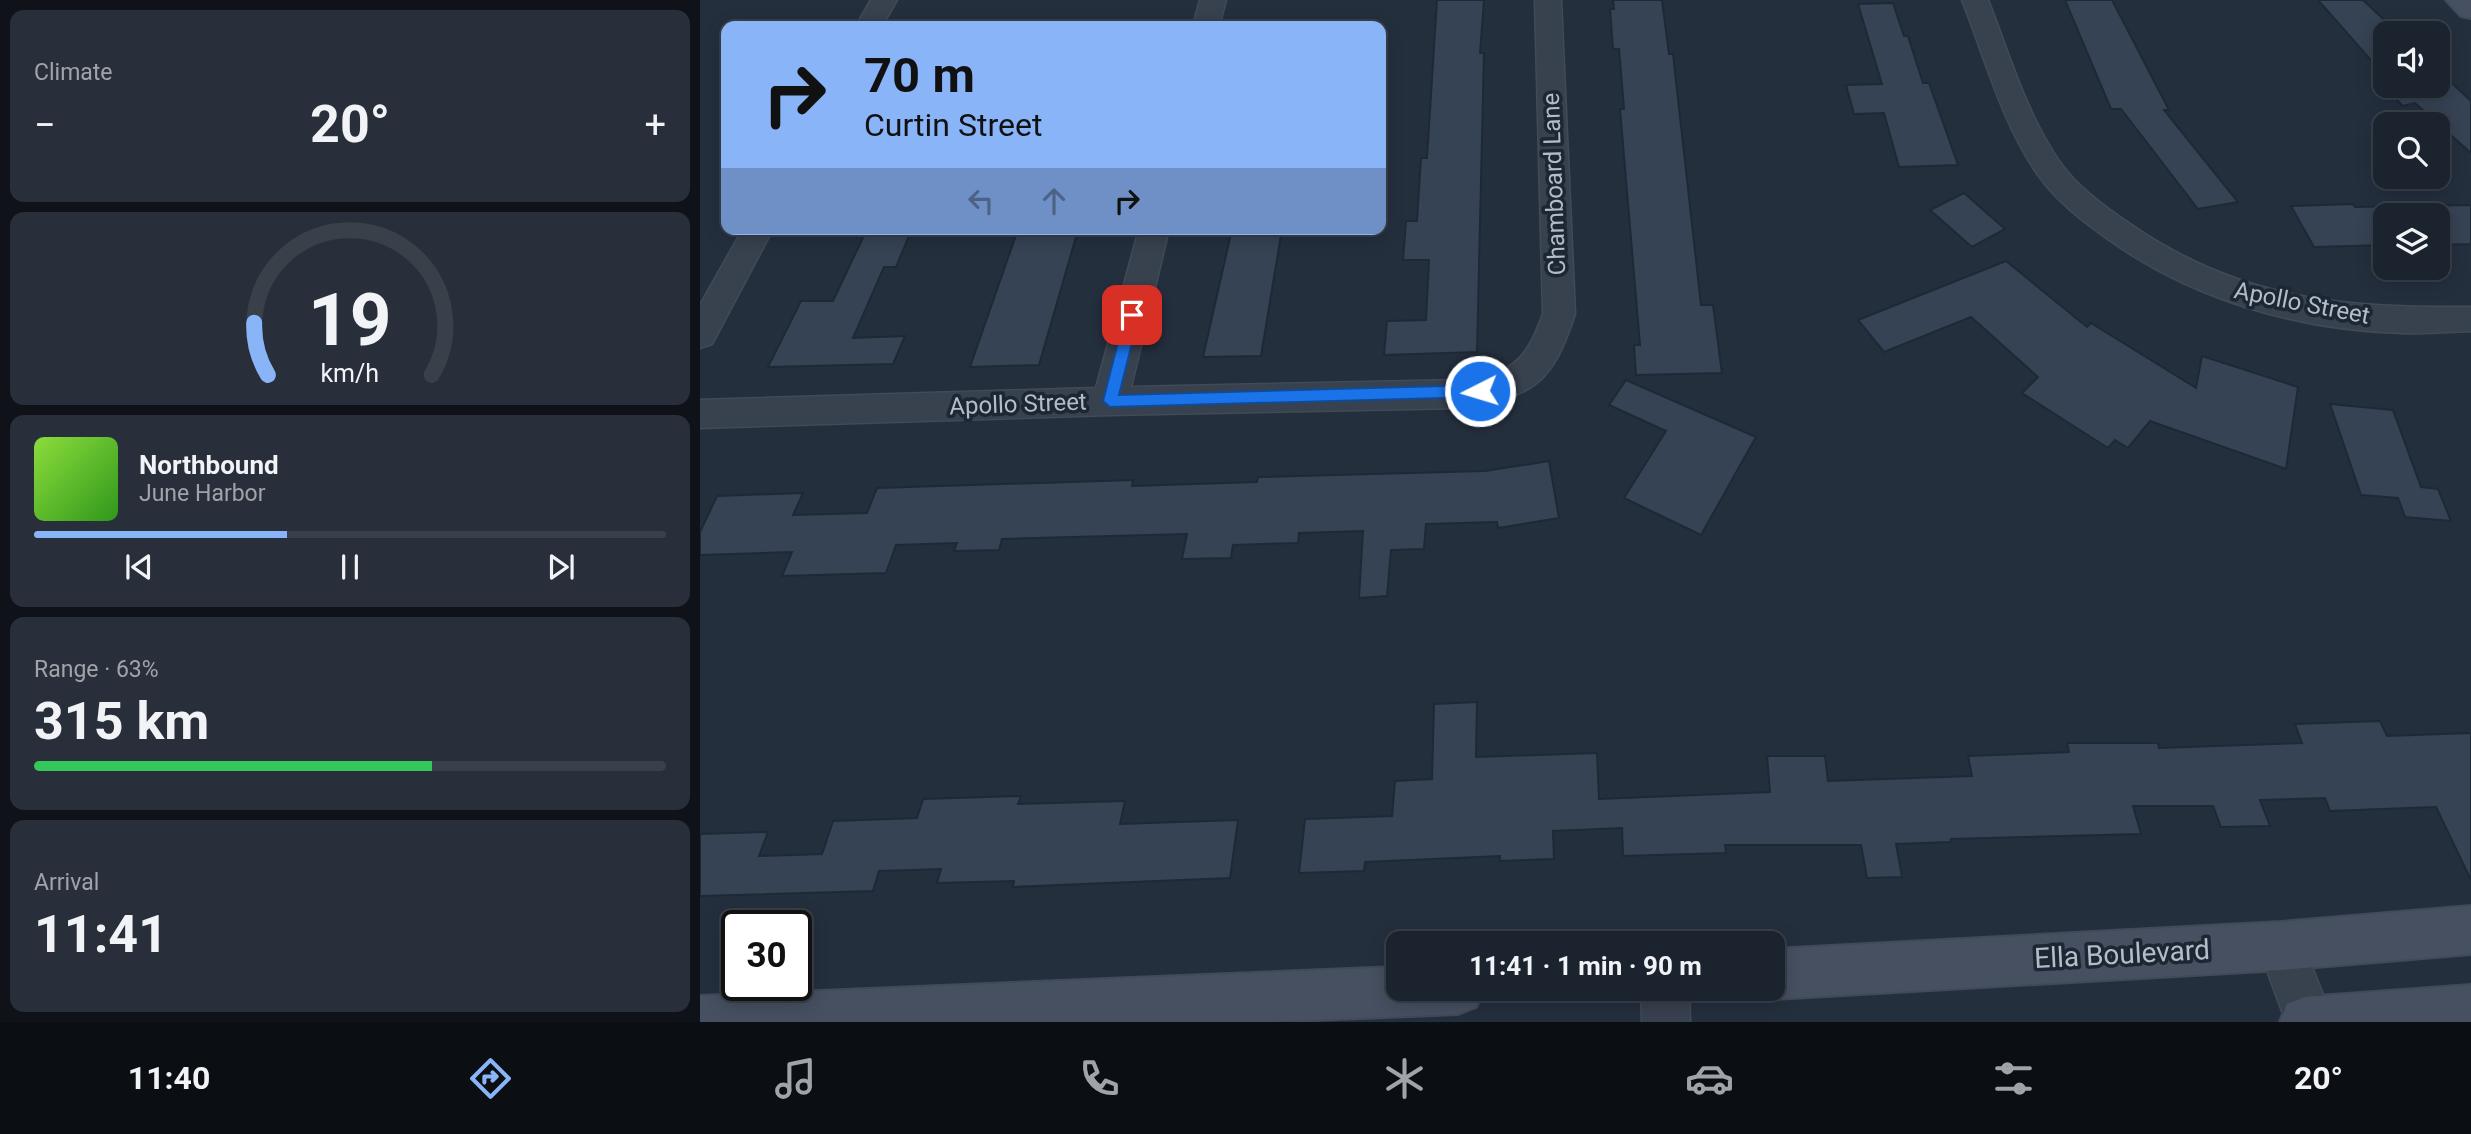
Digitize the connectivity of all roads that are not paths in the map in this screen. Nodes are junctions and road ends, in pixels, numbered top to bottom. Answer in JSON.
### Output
{"nodes":[{"id":1,"x":884,"y":0,"type":"edge"},
{"id":2,"x":1213,"y":0,"type":"edge"},
{"id":3,"x":1548,"y":0,"type":"edge"},
{"id":4,"x":1975,"y":0,"type":"edge"},
{"id":5,"x":2459,"y":0,"type":"edge"},
{"id":6,"x":2471,"y":10,"type":"edge"},
{"id":7,"x":872,"y":21,"type":"edge"},
{"id":8,"x":1207,"y":21,"type":"edge"},
{"id":9,"x":755,"y":235,"type":"edge"},
{"id":10,"x":1152,"y":235,"type":"edge"},
{"id":11,"x":2471,"y":319,"type":"edge"},
{"id":12,"x":700,"y":335,"type":"edge"},
{"id":13,"x":1537,"y":362,"type":"joint"},
{"id":14,"x":1110,"y":401,"type":"junction"},
{"id":15,"x":700,"y":414,"type":"edge"},
{"id":16,"x":2471,"y":930,"type":"edge"},
{"id":17,"x":2281,"y":946,"type":"junction"},
{"id":18,"x":1785,"y":973,"type":"edge"},
{"id":19,"x":1386,"y":993,"type":"edge"},
{"id":20,"x":1665,"y":1001,"type":"edge"},
{"id":21,"x":2471,"y":1010,"type":"edge"},
{"id":22,"x":1016,"y":1015,"type":"edge"},
{"id":23,"x":700,"y":1021,"type":"edge"},
{"id":24,"x":1666,"y":1022,"type":"edge"},
{"id":25,"x":2308,"y":1022,"type":"edge"}],
"edges":[{"from":1,"to":7,"type":"street"},
{"from":2,"to":8,"type":"street"},
{"from":3,"to":13,"type":"street","name":"Chamboard Lane"},
{"from":4,"to":11,"type":"street","name":"Apollo Street"},
{"from":5,"to":6,"type":"main road"},
{"from":9,"to":12,"type":"street"},
{"from":10,"to":14,"type":"street"},
{"from":13,"to":14,"type":"street","name":"Apollo Street"},
{"from":14,"to":15,"type":"street","name":"Apollo Street"},
{"from":16,"to":17,"type":"main road","name":"Ella Boulevard"},
{"from":17,"to":18,"type":"main road","name":"Ella Boulevard"},
{"from":17,"to":25,"type":"street"},
{"from":19,"to":22,"type":"main road"},
{"from":20,"to":24,"type":"street"},
{"from":21,"to":25,"type":"main road"},
{"from":22,"to":23,"type":"main road"}]}
